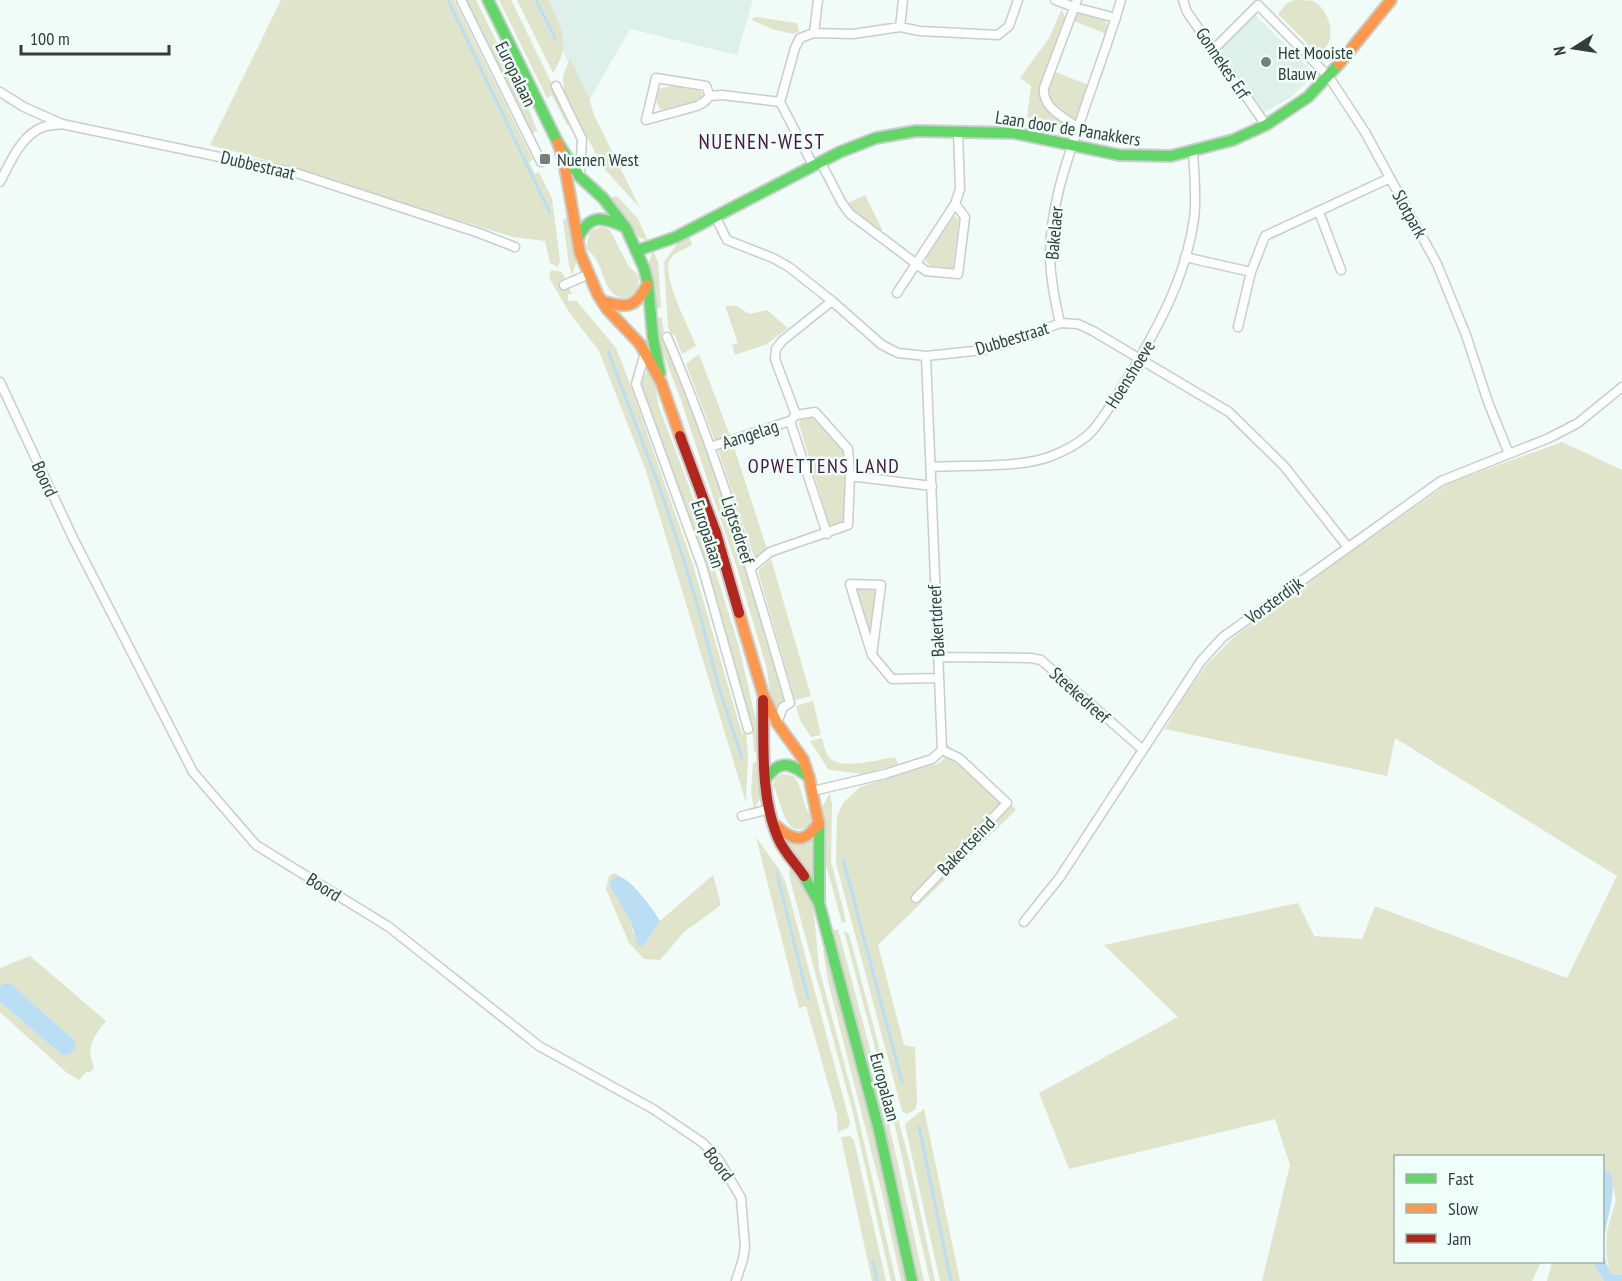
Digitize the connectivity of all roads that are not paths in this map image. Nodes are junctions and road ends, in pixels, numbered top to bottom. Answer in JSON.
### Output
{"nodes":[{"id":1,"x":461,"y":0,"type":"edge"},
{"id":2,"x":488,"y":0,"type":"edge"},
{"id":3,"x":818,"y":0,"type":"edge"},
{"id":4,"x":903,"y":0,"type":"edge"},
{"id":5,"x":1018,"y":0,"type":"edge"},
{"id":6,"x":1055,"y":0,"type":"edge"},
{"id":7,"x":1121,"y":0,"type":"edge"},
{"id":8,"x":1182,"y":0,"type":"edge"},
{"id":9,"x":1391,"y":0,"type":"edge"},
{"id":10,"x":1076,"y":4,"type":"edge"},
{"id":11,"x":1116,"y":18,"type":"junction"},
{"id":12,"x":900,"y":27,"type":"junction"},
{"id":13,"x":814,"y":29,"type":"junction"},
{"id":14,"x":1214,"y":49,"type":"junction"},
{"id":15,"x":1329,"y":77,"type":"junction"},
{"id":16,"x":556,"y":86,"type":"dead end"},
{"id":17,"x":0,"y":92,"type":"edge"},
{"id":18,"x":710,"y":96,"type":"junction"},
{"id":19,"x":780,"y":102,"type":"junction"},
{"id":20,"x":63,"y":124,"type":"junction"},
{"id":21,"x":1266,"y":125,"type":"junction"},
{"id":22,"x":1077,"y":127,"type":"junction"},
{"id":23,"x":958,"y":131,"type":"junction"},
{"id":24,"x":558,"y":143,"type":"junction"},
{"id":25,"x":1071,"y":145,"type":"junction"},
{"id":26,"x":1193,"y":151,"type":"junction"},
{"id":27,"x":541,"y":162,"type":"dead end"},
{"id":28,"x":818,"y":165,"type":"junction"},
{"id":29,"x":580,"y":177,"type":"junction"},
{"id":30,"x":1390,"y":178,"type":"junction"},
{"id":31,"x":0,"y":182,"type":"edge"},
{"id":32,"x":954,"y":204,"type":"junction"},
{"id":33,"x":1319,"y":212,"type":"junction"},
{"id":34,"x":715,"y":216,"type":"junction"},
{"id":35,"x":626,"y":228,"type":"junction"},
{"id":36,"x":577,"y":239,"type":"junction"},
{"id":37,"x":515,"y":247,"type":"dead end"},
{"id":38,"x":636,"y":251,"type":"junction"},
{"id":39,"x":1185,"y":257,"type":"junction"},
{"id":40,"x":917,"y":264,"type":"junction"},
{"id":41,"x":1341,"y":270,"type":"dead end"},
{"id":42,"x":1251,"y":272,"type":"junction"},
{"id":43,"x":589,"y":274,"type":"junction"},
{"id":44,"x":648,"y":284,"type":"junction"},
{"id":45,"x":564,"y":285,"type":"dead end"},
{"id":46,"x":897,"y":293,"type":"dead end"},
{"id":47,"x":602,"y":301,"type":"junction"},
{"id":48,"x":832,"y":301,"type":"junction"},
{"id":49,"x":1060,"y":323,"type":"junction"},
{"id":50,"x":1239,"y":327,"type":"dead end"},
{"id":51,"x":667,"y":337,"type":"dead end"},
{"id":52,"x":645,"y":353,"type":"junction"},
{"id":53,"x":926,"y":356,"type":"junction"},
{"id":54,"x":1140,"y":357,"type":"junction"},
{"id":55,"x":0,"y":382,"type":"edge"},
{"id":56,"x":661,"y":382,"type":"junction"},
{"id":57,"x":1622,"y":387,"type":"edge"},
{"id":58,"x":793,"y":418,"type":"junction"},
{"id":59,"x":710,"y":447,"type":"junction"},
{"id":60,"x":1509,"y":454,"type":"junction"},
{"id":61,"x":931,"y":467,"type":"junction"},
{"id":62,"x":850,"y":476,"type":"junction"},
{"id":63,"x":932,"y":486,"type":"junction"},
{"id":64,"x":827,"y":534,"type":"junction"},
{"id":65,"x":1347,"y":546,"type":"junction"},
{"id":66,"x":751,"y":568,"type":"junction"},
{"id":67,"x":872,"y":655,"type":"junction"},
{"id":68,"x":938,"y":657,"type":"junction"},
{"id":69,"x":938,"y":678,"type":"junction"},
{"id":70,"x":763,"y":694,"type":"junction"},
{"id":71,"x":777,"y":723,"type":"junction"},
{"id":72,"x":748,"y":729,"type":"dead end"},
{"id":73,"x":942,"y":750,"type":"junction"},
{"id":74,"x":1143,"y":750,"type":"junction"},
{"id":75,"x":809,"y":777,"type":"junction"},
{"id":76,"x":765,"y":780,"type":"junction"},
{"id":77,"x":813,"y":791,"type":"junction"},
{"id":78,"x":770,"y":809,"type":"junction"},
{"id":79,"x":742,"y":816,"type":"dead end"},
{"id":80,"x":819,"y":820,"type":"junction"},
{"id":81,"x":774,"y":825,"type":"junction"},
{"id":82,"x":916,"y":898,"type":"dead end"},
{"id":83,"x":819,"y":903,"type":"junction"},
{"id":84,"x":1024,"y":922,"type":"dead end"},
{"id":85,"x":736,"y":1281,"type":"edge"},
{"id":86,"x":912,"y":1281,"type":"edge"}],
"edges":[{"from":1,"to":27,"type":"street","name":"Europalaan"},
{"from":2,"to":24,"type":"main road","name":"Europalaan"},
{"from":3,"to":13,"type":"street"},
{"from":4,"to":12,"type":"street"},
{"from":5,"to":12,"type":"street"},
{"from":6,"to":10,"type":"street"},
{"from":7,"to":11,"type":"street","name":"Bakelaer"},
{"from":8,"to":14,"type":"street","name":"Gonnekes Erf"},
{"from":9,"to":15,"type":"main road","name":"Laan door de Panakkers"},
{"from":10,"to":11,"type":"street"},
{"from":10,"to":22,"type":"street"},
{"from":11,"to":22,"type":"street","name":"Bakelaer"},
{"from":12,"to":13,"type":"street"},
{"from":13,"to":19,"type":"street"},
{"from":14,"to":15,"type":"street","name":"Slotpark"},
{"from":14,"to":21,"type":"street","name":"Gonnekes Erf"},
{"from":15,"to":21,"type":"main road","name":"Laan door de Panakkers"},
{"from":15,"to":30,"type":"street","name":"Slotpark"},
{"from":16,"to":29,"type":"street"},
{"from":17,"to":20,"type":"street","name":"Dubbestraat"},
{"from":18,"to":18,"type":"street"},
{"from":18,"to":19,"type":"street"},
{"from":19,"to":28,"type":"street"},
{"from":20,"to":31,"type":"street"},
{"from":20,"to":37,"type":"street","name":"Dubbestraat"},
{"from":21,"to":26,"type":"main road","name":"Laan door de Panakkers"},
{"from":22,"to":25,"type":"street","name":"Bakelaer"},
{"from":23,"to":25,"type":"main road","name":"Laan door de Panakkers"},
{"from":23,"to":28,"type":"main road","name":"Laan door de Panakkers"},
{"from":23,"to":32,"type":"street"},
{"from":24,"to":29,"type":"main road","name":"Europalaan"},
{"from":24,"to":36,"type":"main road","name":"Europalaan"},
{"from":25,"to":26,"type":"main road","name":"Laan door de Panakkers"},
{"from":25,"to":49,"type":"street","name":"Bakelaer"},
{"from":26,"to":39,"type":"street","name":"Hoenshoeve"},
{"from":28,"to":34,"type":"main road","name":"Laan door de Panakkers"},
{"from":28,"to":40,"type":"street"},
{"from":29,"to":35,"type":"main road","name":"Europalaan"},
{"from":30,"to":33,"type":"street"},
{"from":30,"to":60,"type":"street","name":"Slotpark"},
{"from":32,"to":40,"type":"street"},
{"from":32,"to":40,"type":"street"},
{"from":33,"to":41,"type":"street"},
{"from":33,"to":42,"type":"street"},
{"from":34,"to":38,"type":"main road","name":"Laan door de Panakkers"},
{"from":34,"to":48,"type":"street","name":"Dubbestraat"},
{"from":35,"to":36,"type":"main road"},
{"from":35,"to":38,"type":"main road"},
{"from":36,"to":43,"type":"main road"},
{"from":38,"to":44,"type":"main road"},
{"from":39,"to":42,"type":"street"},
{"from":39,"to":54,"type":"street","name":"Hoenshoeve"},
{"from":40,"to":46,"type":"street"},
{"from":42,"to":50,"type":"street"},
{"from":43,"to":45,"type":"street"},
{"from":43,"to":47,"type":"main road"},
{"from":44,"to":47,"type":"main road"},
{"from":44,"to":56,"type":"main road","name":"Europalaan"},
{"from":47,"to":52,"type":"main road","name":"Europalaan"},
{"from":48,"to":53,"type":"street","name":"Dubbestraat"},
{"from":48,"to":58,"type":"street","name":"Aangelag"},
{"from":49,"to":53,"type":"street","name":"Dubbestraat"},
{"from":49,"to":54,"type":"street","name":"Dubbestraat"},
{"from":51,"to":59,"type":"street","name":"Ligtsedreef"},
{"from":52,"to":56,"type":"main road","name":"Europalaan"},
{"from":52,"to":72,"type":"street","name":"Europalaan"},
{"from":53,"to":61,"type":"street","name":"Bakertdreef"},
{"from":54,"to":61,"type":"street","name":"Hoenshoeve"},
{"from":54,"to":65,"type":"street","name":"Dubbestraat"},
{"from":55,"to":85,"type":"street","name":"Boord"},
{"from":56,"to":70,"type":"main road","name":"Europalaan"},
{"from":57,"to":60,"type":"street","name":"Vorsterdijk"},
{"from":58,"to":59,"type":"street","name":"Aangelag"},
{"from":58,"to":62,"type":"street","name":"Aangelag"},
{"from":58,"to":64,"type":"street","name":"Aangelag"},
{"from":59,"to":66,"type":"street","name":"Ligtsedreef"},
{"from":60,"to":65,"type":"street","name":"Vorsterdijk"},
{"from":61,"to":63,"type":"street","name":"Bakertdreef"},
{"from":62,"to":63,"type":"street"},
{"from":62,"to":64,"type":"street","name":"Aangelag"},
{"from":63,"to":68,"type":"street","name":"Bakertdreef"},
{"from":64,"to":66,"type":"street","name":"Aangelag"},
{"from":65,"to":74,"type":"street","name":"Vorsterdijk"},
{"from":66,"to":71,"type":"street","name":"Ligtsedreef"},
{"from":67,"to":67,"type":"street"},
{"from":67,"to":69,"type":"street"},
{"from":68,"to":69,"type":"street","name":"Bakertdreef"},
{"from":68,"to":74,"type":"street","name":"Steekedreef"},
{"from":69,"to":73,"type":"street","name":"Bakertdreef"},
{"from":70,"to":71,"type":"main road","name":"Europalaan"},
{"from":70,"to":76,"type":"main road","name":"Europalaan"},
{"from":71,"to":75,"type":"main road","name":"Europalaan"},
{"from":73,"to":77,"type":"street"},
{"from":73,"to":82,"type":"street","name":"Bakertseind"},
{"from":74,"to":84,"type":"street","name":"Vorsterdijk"},
{"from":75,"to":76,"type":"main road"},
{"from":75,"to":77,"type":"main road"},
{"from":76,"to":78,"type":"main road"},
{"from":77,"to":80,"type":"main road"},
{"from":78,"to":79,"type":"street"},
{"from":78,"to":81,"type":"main road"},
{"from":80,"to":81,"type":"main road"},
{"from":80,"to":83,"type":"main road","name":"Europalaan"},
{"from":81,"to":83,"type":"main road","name":"Europalaan"},
{"from":83,"to":86,"type":"main road","name":"Europalaan"}]}
